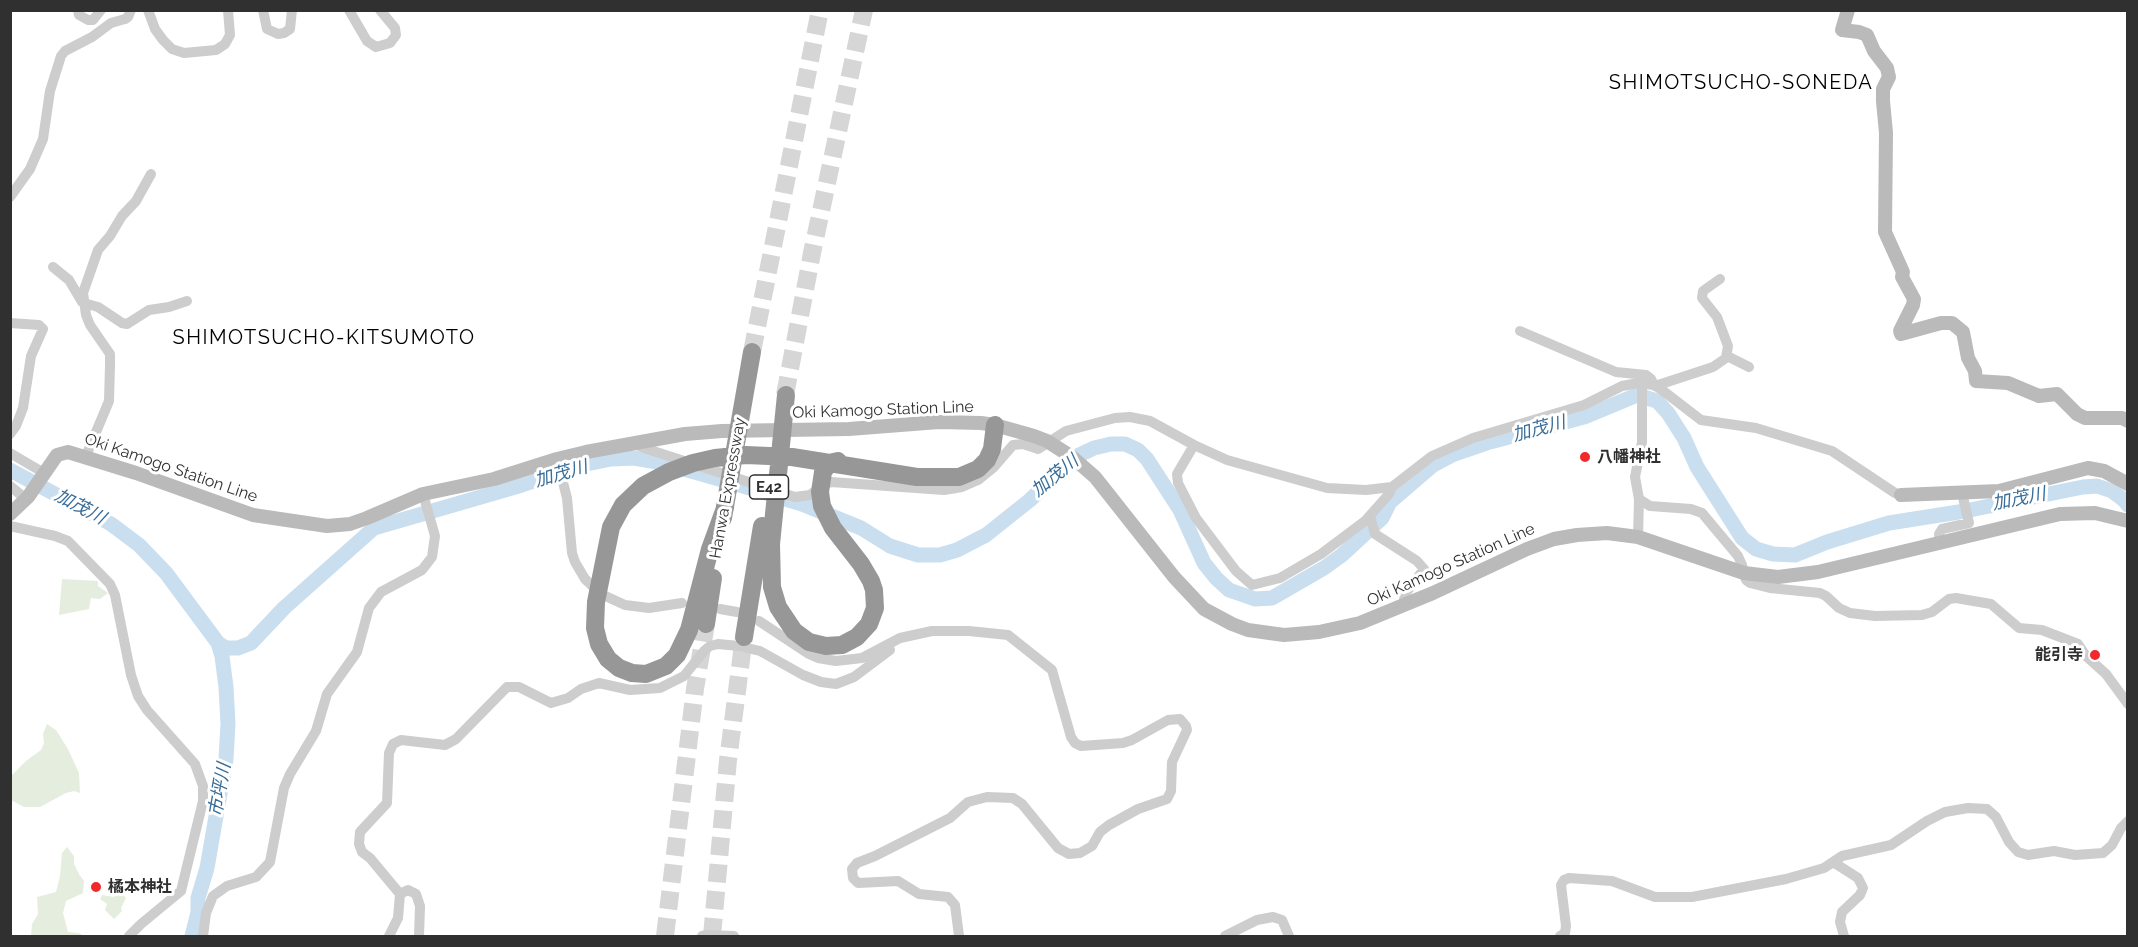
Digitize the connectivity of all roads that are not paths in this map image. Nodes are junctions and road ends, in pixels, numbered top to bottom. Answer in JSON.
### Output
{"nodes":[{"id":1,"x":78,"y":10,"type":"edge"},
{"id":2,"x":100,"y":10,"type":"edge"},
{"id":3,"x":131,"y":10,"type":"edge"},
{"id":4,"x":148,"y":10,"type":"edge"},
{"id":5,"x":228,"y":10,"type":"edge"},
{"id":6,"x":263,"y":10,"type":"edge"},
{"id":7,"x":292,"y":10,"type":"edge"},
{"id":8,"x":350,"y":10,"type":"edge"},
{"id":9,"x":380,"y":10,"type":"edge"},
{"id":10,"x":1848,"y":10,"type":"edge"},
{"id":11,"x":151,"y":174,"type":"dead end"},
{"id":12,"x":10,"y":197,"type":"edge"},
{"id":13,"x":53,"y":267,"type":"dead end"},
{"id":14,"x":1720,"y":279,"type":"dead end"},
{"id":15,"x":187,"y":300,"type":"dead end"},
{"id":16,"x":84,"y":305,"type":"junction"},
{"id":17,"x":10,"y":323,"type":"edge"},
{"id":18,"x":1520,"y":330,"type":"dead end"},
{"id":19,"x":752,"y":351,"type":"tunnel mouth"},
{"id":20,"x":1727,"y":356,"type":"junction"},
{"id":21,"x":1749,"y":367,"type":"dead end"},
{"id":22,"x":1648,"y":385,"type":"junction"},
{"id":23,"x":785,"y":395,"type":"tunnel mouth"},
{"id":24,"x":2127,"y":421,"type":"edge"},
{"id":25,"x":995,"y":425,"type":"junction"},
{"id":26,"x":10,"y":434,"type":"edge"},
{"id":27,"x":1047,"y":441,"type":"junction"},
{"id":28,"x":635,"y":444,"type":"junction"},
{"id":29,"x":1194,"y":445,"type":"junction"},
{"id":30,"x":10,"y":453,"type":"edge"},
{"id":31,"x":86,"y":456,"type":"junction"},
{"id":32,"x":557,"y":461,"type":"junction"},
{"id":33,"x":826,"y":469,"type":"junction"},
{"id":34,"x":43,"y":474,"type":"junction"},
{"id":35,"x":2127,"y":484,"type":"edge"},
{"id":36,"x":10,"y":486,"type":"edge"},
{"id":37,"x":1392,"y":487,"type":"junction"},
{"id":38,"x":1962,"y":493,"type":"junction"},
{"id":39,"x":423,"y":494,"type":"junction"},
{"id":40,"x":1901,"y":495,"type":"joint"},
{"id":41,"x":27,"y":498,"type":"junction"},
{"id":42,"x":1639,"y":499,"type":"junction"},
{"id":43,"x":10,"y":514,"type":"edge"},
{"id":44,"x":1370,"y":516,"type":"junction"},
{"id":45,"x":2126,"y":520,"type":"edge"},
{"id":46,"x":10,"y":526,"type":"edge"},
{"id":47,"x":1638,"y":537,"type":"junction"},
{"id":48,"x":1940,"y":542,"type":"junction"},
{"id":49,"x":714,"y":551,"type":"junction"},
{"id":50,"x":763,"y":561,"type":"junction"},
{"id":51,"x":1744,"y":573,"type":"junction"},
{"id":52,"x":682,"y":603,"type":"dead end"},
{"id":53,"x":1403,"y":606,"type":"junction"},
{"id":54,"x":720,"y":609,"type":"dead end"},
{"id":55,"x":737,"y":612,"type":"dead end"},
{"id":56,"x":759,"y":621,"type":"dead end"},
{"id":57,"x":706,"y":624,"type":"tunnel mouth"},
{"id":58,"x":906,"y":636,"type":"junction"},
{"id":59,"x":744,"y":637,"type":"tunnel mouth"},
{"id":60,"x":2127,"y":704,"type":"edge"},
{"id":61,"x":2127,"y":821,"type":"edge"},
{"id":62,"x":1833,"y":862,"type":"junction"},
{"id":63,"x":400,"y":894,"type":"junction"},
{"id":64,"x":129,"y":936,"type":"edge"},
{"id":65,"x":203,"y":936,"type":"edge"},
{"id":66,"x":389,"y":936,"type":"edge"},
{"id":67,"x":419,"y":936,"type":"edge"},
{"id":68,"x":702,"y":936,"type":"edge"},
{"id":69,"x":734,"y":936,"type":"edge"},
{"id":70,"x":959,"y":936,"type":"edge"},
{"id":71,"x":1225,"y":936,"type":"edge"},
{"id":72,"x":1289,"y":936,"type":"edge"},
{"id":73,"x":1560,"y":936,"type":"edge"},
{"id":74,"x":1844,"y":936,"type":"edge"}],
"edges":[{"from":1,"to":2,"type":"street"},
{"from":3,"to":12,"type":"street"},
{"from":4,"to":5,"type":"street"},
{"from":6,"to":7,"type":"street"},
{"from":8,"to":9,"type":"street"},
{"from":10,"to":24,"type":"main road"},
{"from":11,"to":16,"type":"street"},
{"from":13,"to":16,"type":"street"},
{"from":14,"to":20,"type":"street"},
{"from":15,"to":16,"type":"street"},
{"from":16,"to":31,"type":"street"},
{"from":17,"to":26,"type":"street"},
{"from":18,"to":22,"type":"street"},
{"from":19,"to":49,"type":"highway","name":"Hanwa Expressway","number":"E42"},
{"from":20,"to":21,"type":"street"},
{"from":20,"to":22,"type":"street"},
{"from":22,"to":37,"type":"street"},
{"from":22,"to":40,"type":"street"},
{"from":22,"to":42,"type":"street"},
{"from":23,"to":50,"type":"highway","number":"E42"},
{"from":25,"to":27,"type":"main road","name":"Oki Kamogo Station Line"},
{"from":25,"to":28,"type":"main road","name":"Oki Kamogo Station Line"},
{"from":25,"to":33,"type":"highway"},
{"from":27,"to":28,"type":"street"},
{"from":27,"to":29,"type":"street"},
{"from":27,"to":53,"type":"main road","name":"Oki Kamogo Station Line"},
{"from":28,"to":32,"type":"main road","name":"Oki Kamogo Station Line"},
{"from":29,"to":37,"type":"street"},
{"from":29,"to":44,"type":"street"},
{"from":30,"to":34,"type":"street"},
{"from":31,"to":34,"type":"main road","name":"Oki Kamogo Station Line"},
{"from":31,"to":39,"type":"main road","name":"Oki Kamogo Station Line"},
{"from":32,"to":39,"type":"main road","name":"Oki Kamogo Station Line"},
{"from":32,"to":52,"type":"street"},
{"from":33,"to":49,"type":"highway"},
{"from":33,"to":50,"type":"highway"},
{"from":34,"to":41,"type":"main road","name":"Oki Kamogo Station Line"},
{"from":35,"to":38,"type":"main road"},
{"from":36,"to":41,"type":"street"},
{"from":37,"to":44,"type":"street"},
{"from":38,"to":40,"type":"main road"},
{"from":38,"to":48,"type":"street"},
{"from":39,"to":65,"type":"street"},
{"from":41,"to":43,"type":"main road","name":"Oki Kamogo Station Line"},
{"from":42,"to":47,"type":"street"},
{"from":42,"to":51,"type":"street"},
{"from":44,"to":53,"type":"street"},
{"from":45,"to":48,"type":"main road","name":"Oki Kamogo Station Line"},
{"from":46,"to":64,"type":"street"},
{"from":47,"to":51,"type":"main road","name":"Oki Kamogo Station Line"},
{"from":47,"to":53,"type":"main road","name":"Oki Kamogo Station Line"},
{"from":48,"to":51,"type":"main road","name":"Oki Kamogo Station Line"},
{"from":49,"to":57,"type":"highway","name":"Hanwa Expressway","number":"E42"},
{"from":50,"to":59,"type":"highway","number":"E42"},
{"from":51,"to":60,"type":"street"},
{"from":54,"to":55,"type":"street"},
{"from":56,"to":58,"type":"street"},
{"from":58,"to":63,"type":"street"},
{"from":58,"to":70,"type":"street"},
{"from":61,"to":62,"type":"street"},
{"from":62,"to":73,"type":"street"},
{"from":62,"to":74,"type":"street"},
{"from":63,"to":66,"type":"street"},
{"from":63,"to":67,"type":"street"},
{"from":68,"to":69,"type":"street"},
{"from":71,"to":72,"type":"street"}]}
